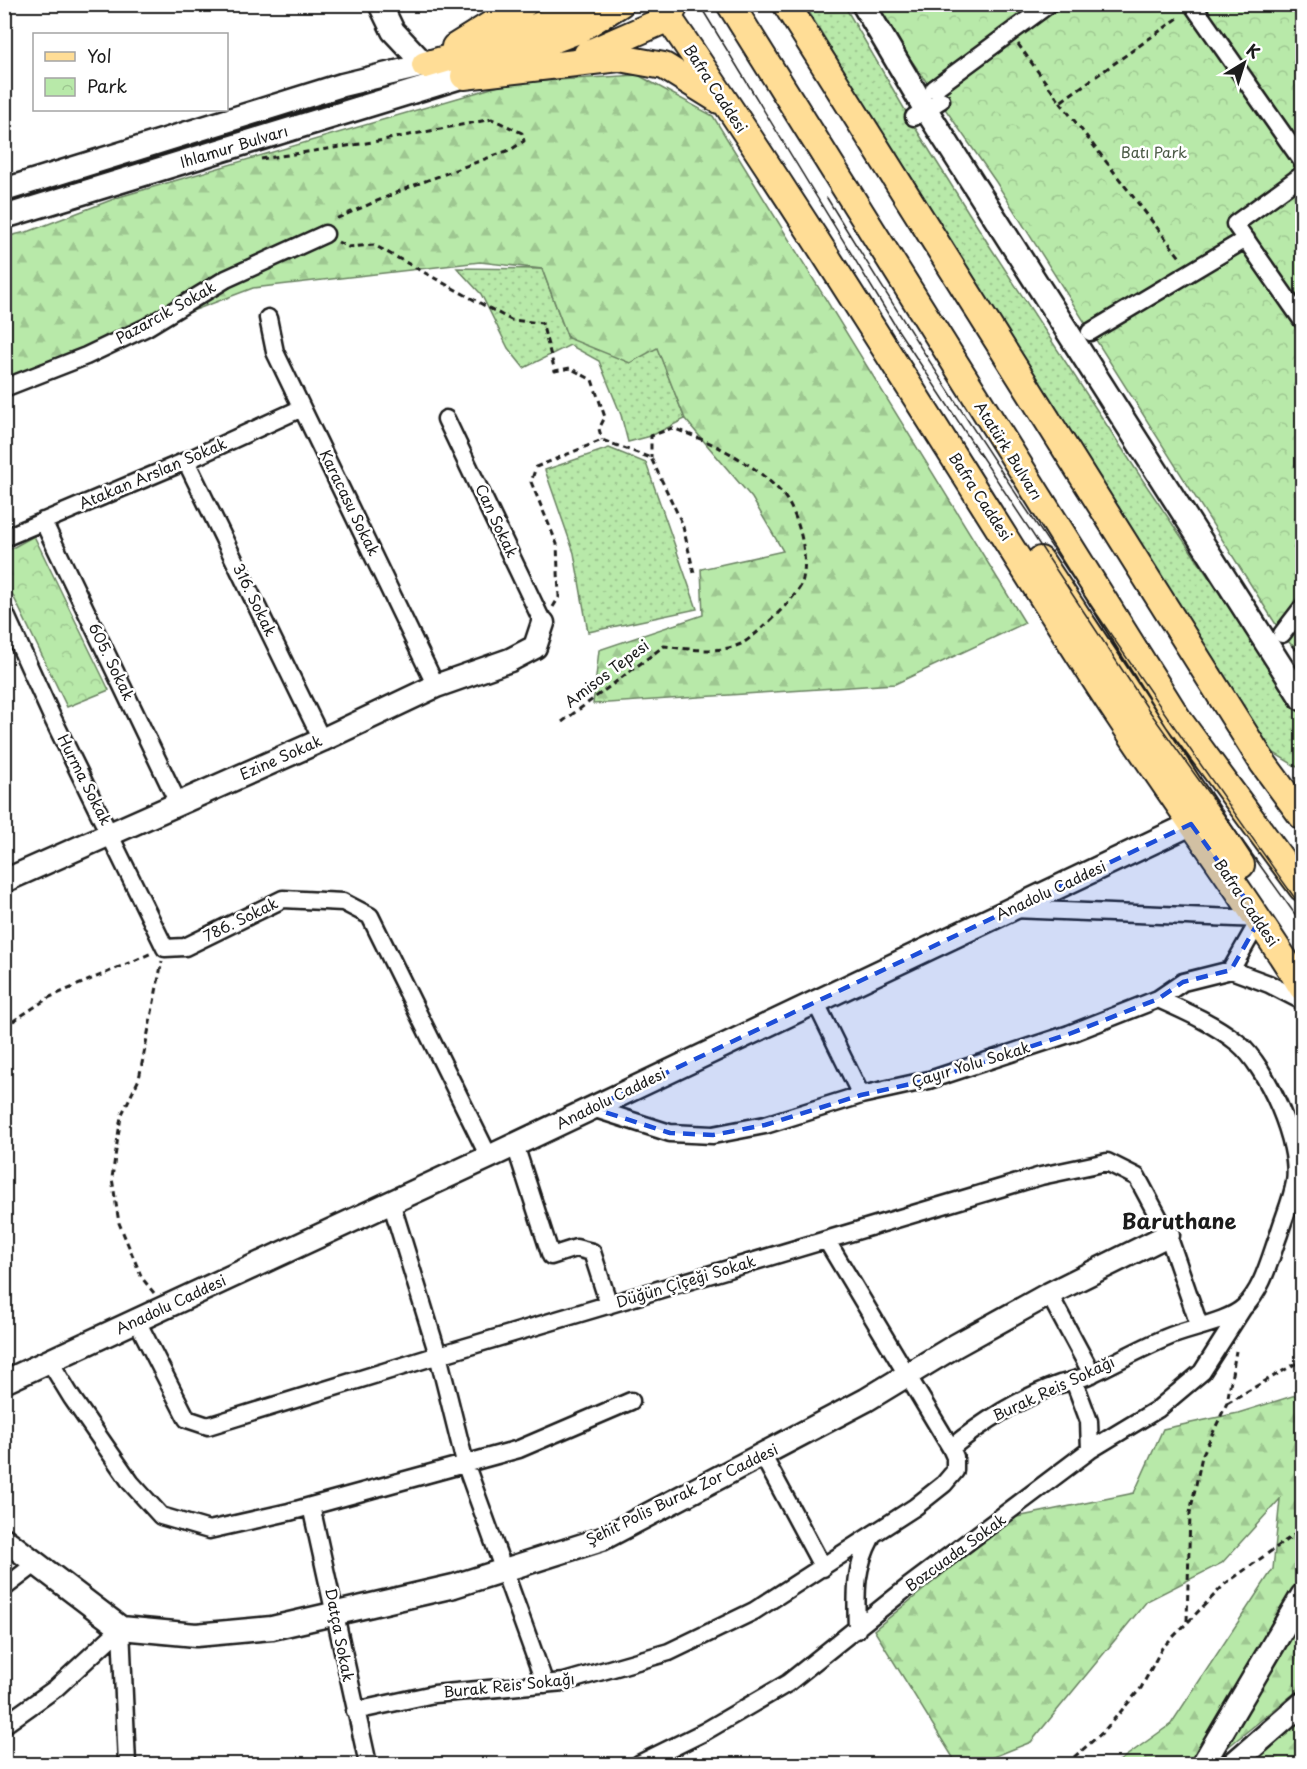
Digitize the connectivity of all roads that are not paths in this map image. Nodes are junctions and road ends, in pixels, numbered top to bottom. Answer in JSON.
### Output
{"nodes":[{"id":1,"x":380,"y":4,"type":"edge"},
{"id":2,"x":524,"y":4,"type":"edge"},
{"id":3,"x":584,"y":4,"type":"edge"},
{"id":4,"x":620,"y":4,"type":"edge"},
{"id":5,"x":730,"y":4,"type":"edge"},
{"id":6,"x":786,"y":4,"type":"edge"},
{"id":7,"x":863,"y":4,"type":"edge"},
{"id":8,"x":1049,"y":4,"type":"edge"},
{"id":9,"x":1193,"y":6,"type":"edge"},
{"id":10,"x":669,"y":8,"type":"edge"},
{"id":11,"x":510,"y":47,"type":"junction"},
{"id":12,"x":425,"y":65,"type":"junction"},
{"id":13,"x":561,"y":65,"type":"junction"},
{"id":14,"x":464,"y":76,"type":"junction"},
{"id":15,"x":725,"y":104,"type":"junction"},
{"id":16,"x":929,"y":104,"type":"junction"},
{"id":17,"x":1302,"y":161,"type":"edge"},
{"id":18,"x":1302,"y":175,"type":"edge"},
{"id":19,"x":4,"y":190,"type":"edge"},
{"id":20,"x":4,"y":217,"type":"edge"},
{"id":21,"x":325,"y":234,"type":"road end"},
{"id":22,"x":1246,"y":239,"type":"junction"},
{"id":23,"x":268,"y":318,"type":"dead end"},
{"id":24,"x":1302,"y":320,"type":"edge"},
{"id":25,"x":1090,"y":332,"type":"dead end"},
{"id":26,"x":4,"y":388,"type":"edge"},
{"id":27,"x":302,"y":408,"type":"junction"},
{"id":28,"x":446,"y":419,"type":"dead end"},
{"id":29,"x":186,"y":461,"type":"junction"},
{"id":30,"x":43,"y":521,"type":"junction"},
{"id":31,"x":4,"y":538,"type":"edge"},
{"id":32,"x":1228,"y":582,"type":"junction"},
{"id":33,"x":1302,"y":608,"type":"edge"},
{"id":34,"x":4,"y":611,"type":"edge"},
{"id":35,"x":543,"y":623,"type":"joint"},
{"id":36,"x":1282,"y":634,"type":"dead end"},
{"id":37,"x":1302,"y":671,"type":"edge"},
{"id":38,"x":436,"y":686,"type":"junction"},
{"id":39,"x":1302,"y":699,"type":"edge"},
{"id":40,"x":322,"y":740,"type":"junction"},
{"id":41,"x":1263,"y":763,"type":"junction"},
{"id":42,"x":1302,"y":785,"type":"edge"},
{"id":43,"x":178,"y":803,"type":"junction"},
{"id":44,"x":1302,"y":816,"type":"edge"},
{"id":45,"x":1191,"y":824,"type":"junction"},
{"id":46,"x":110,"y":832,"type":"junction"},
{"id":47,"x":4,"y":881,"type":"edge"},
{"id":48,"x":1302,"y":888,"type":"edge"},
{"id":49,"x":1012,"y":909,"type":"junction"},
{"id":50,"x":1260,"y":919,"type":"junction"},
{"id":51,"x":165,"y":948,"type":"joint"},
{"id":52,"x":1302,"y":954,"type":"edge"},
{"id":53,"x":1231,"y":970,"type":"junction"},
{"id":54,"x":1302,"y":987,"type":"edge"},
{"id":55,"x":1158,"y":999,"type":"junction"},
{"id":56,"x":815,"y":1001,"type":"junction"},
{"id":57,"x":1302,"y":1001,"type":"edge"},
{"id":58,"x":861,"y":1095,"type":"junction"},
{"id":59,"x":592,"y":1108,"type":"junction"},
{"id":60,"x":514,"y":1145,"type":"junction"},
{"id":61,"x":489,"y":1157,"type":"junction"},
{"id":62,"x":1299,"y":1184,"type":"edge"},
{"id":63,"x":390,"y":1202,"type":"junction"},
{"id":64,"x":1168,"y":1235,"type":"junction"},
{"id":65,"x":827,"y":1241,"type":"junction"},
{"id":66,"x":1049,"y":1293,"type":"junction"},
{"id":67,"x":609,"y":1305,"type":"junction"},
{"id":68,"x":1243,"y":1307,"type":"junction"},
{"id":69,"x":137,"y":1321,"type":"junction"},
{"id":70,"x":1198,"y":1325,"type":"junction"},
{"id":71,"x":438,"y":1355,"type":"junction"},
{"id":72,"x":40,"y":1366,"type":"junction"},
{"id":73,"x":1092,"y":1374,"type":"junction"},
{"id":74,"x":907,"y":1375,"type":"junction"},
{"id":75,"x":4,"y":1382,"type":"edge"},
{"id":76,"x":1074,"y":1382,"type":"junction"},
{"id":77,"x":4,"y":1391,"type":"edge"},
{"id":78,"x":631,"y":1401,"type":"dead end"},
{"id":79,"x":951,"y":1448,"type":"junction"},
{"id":80,"x":1090,"y":1450,"type":"junction"},
{"id":81,"x":763,"y":1456,"type":"junction"},
{"id":82,"x":465,"y":1463,"type":"junction"},
{"id":83,"x":310,"y":1506,"type":"junction"},
{"id":84,"x":871,"y":1537,"type":"junction"},
{"id":85,"x":4,"y":1539,"type":"edge"},
{"id":86,"x":38,"y":1563,"type":"junction"},
{"id":87,"x":823,"y":1568,"type":"junction"},
{"id":88,"x":504,"y":1571,"type":"junction"},
{"id":89,"x":4,"y":1588,"type":"edge"},
{"id":90,"x":1302,"y":1596,"type":"edge"},
{"id":91,"x":334,"y":1613,"type":"junction"},
{"id":92,"x":121,"y":1628,"type":"junction"},
{"id":93,"x":857,"y":1630,"type":"junction"},
{"id":94,"x":545,"y":1684,"type":"junction"},
{"id":95,"x":1302,"y":1704,"type":"edge"},
{"id":96,"x":355,"y":1711,"type":"junction"},
{"id":97,"x":4,"y":1725,"type":"edge"},
{"id":98,"x":127,"y":1764,"type":"edge"},
{"id":99,"x":368,"y":1764,"type":"edge"},
{"id":100,"x":639,"y":1764,"type":"edge"},
{"id":101,"x":1203,"y":1764,"type":"edge"},
{"id":102,"x":1233,"y":1764,"type":"edge"}],
"edges":[{"from":1,"to":12,"type":"main road"},
{"from":2,"to":12,"type":"main road"},
{"from":3,"to":11,"type":"main road"},
{"from":4,"to":11,"type":"main road"},
{"from":5,"to":48,"type":"main road","name":"Atatürk Bulvarı"},
{"from":6,"to":41,"type":"main road"},
{"from":7,"to":16,"type":"main road"},
{"from":8,"to":16,"type":"street"},
{"from":9,"to":17,"type":"street"},
{"from":10,"to":13,"type":"main road"},
{"from":10,"to":15,"type":"main road","name":"Bafra Caddesi"},
{"from":10,"to":52,"type":"main road","name":"Bafra Caddesi"},
{"from":11,"to":12,"type":"main road"},
{"from":11,"to":14,"type":"main road"},
{"from":12,"to":19,"type":"main road","name":"Ihlamur Bulvarı"},
{"from":13,"to":14,"type":"main road"},
{"from":13,"to":15,"type":"main road"},
{"from":14,"to":20,"type":"main road","name":"Ihlamur Bulvarı"},
{"from":15,"to":45,"type":"main road","name":"Bafra Caddesi"},
{"from":16,"to":32,"type":"main road"},
{"from":18,"to":22,"type":"street"},
{"from":21,"to":26,"type":"street","name":"Pazarcık Sokak"},
{"from":22,"to":24,"type":"street"},
{"from":22,"to":25,"type":"street"},
{"from":23,"to":27,"type":"street","name":"Karacasu Sokak"},
{"from":27,"to":29,"type":"street","name":"Atakan Arslan Sokak"},
{"from":27,"to":38,"type":"street","name":"Karacasu Sokak"},
{"from":28,"to":35,"type":"street","name":"Can Sokak"},
{"from":29,"to":30,"type":"street","name":"Atakan Arslan Sokak"},
{"from":29,"to":40,"type":"street","name":"316. Sokak"},
{"from":30,"to":31,"type":"street","name":"Atakan Arslan Sokak"},
{"from":30,"to":43,"type":"street","name":"605. Sokak"},
{"from":32,"to":37,"type":"main road"},
{"from":32,"to":39,"type":"main road"},
{"from":33,"to":36,"type":"street"},
{"from":34,"to":46,"type":"street","name":"Hurma Sokak"},
{"from":35,"to":38,"type":"main road","name":"Ezine Sokak"},
{"from":38,"to":40,"type":"main road","name":"Ezine Sokak"},
{"from":40,"to":43,"type":"main road","name":"Ezine Sokak"},
{"from":41,"to":42,"type":"main road"},
{"from":41,"to":44,"type":"main road"},
{"from":43,"to":46,"type":"main road","name":"Ezine Sokak"},
{"from":45,"to":49,"type":"main road","name":"Anadolu Caddesi"},
{"from":45,"to":50,"type":"main road","name":"Bafra Caddesi"},
{"from":46,"to":47,"type":"main road","name":"Ezine Sokak"},
{"from":46,"to":51,"type":"street","name":"Hurma Sokak"},
{"from":49,"to":50,"type":"street"},
{"from":49,"to":56,"type":"main road","name":"Anadolu Caddesi"},
{"from":50,"to":53,"type":"street"},
{"from":50,"to":54,"type":"main road","name":"Bafra Caddesi"},
{"from":51,"to":61,"type":"street","name":"786. Sokak"},
{"from":53,"to":55,"type":"street","name":"Çayır Yolu Sokak"},
{"from":53,"to":57,"type":"street"},
{"from":55,"to":58,"type":"street","name":"Çayır Yolu Sokak"},
{"from":55,"to":62,"type":"street","name":"Burak Reis Sokağı"},
{"from":56,"to":58,"type":"street"},
{"from":56,"to":59,"type":"main road","name":"Anadolu Caddesi"},
{"from":58,"to":59,"type":"street","name":"Çayır Yolu Sokak"},
{"from":59,"to":60,"type":"main road","name":"Anadolu Caddesi"},
{"from":60,"to":61,"type":"main road","name":"Anadolu Caddesi"},
{"from":60,"to":67,"type":"street"},
{"from":61,"to":63,"type":"main road","name":"Anadolu Caddesi"},
{"from":62,"to":68,"type":"street","name":"Burak Reis Sokağı"},
{"from":63,"to":69,"type":"main road","name":"Anadolu Caddesi"},
{"from":63,"to":71,"type":"street"},
{"from":64,"to":65,"type":"street","name":"Düğün Çiçeği Sokak"},
{"from":64,"to":66,"type":"main road","name":"Şehit Polis Burak Zor Caddesi"},
{"from":64,"to":70,"type":"street","name":"Düğün Çiçeği Sokak"},
{"from":65,"to":67,"type":"street","name":"Düğün Çiçeği Sokak"},
{"from":65,"to":74,"type":"street"},
{"from":66,"to":73,"type":"street"},
{"from":66,"to":74,"type":"main road","name":"Şehit Polis Burak Zor Caddesi"},
{"from":67,"to":71,"type":"street","name":"Düğün Çiçeği Sokak"},
{"from":68,"to":70,"type":"street","name":"Burak Reis Sokağı"},
{"from":68,"to":80,"type":"street","name":"Bozcuada Sokak"},
{"from":69,"to":71,"type":"street","name":"Düğün Çiçeği Sokak"},
{"from":69,"to":72,"type":"main road","name":"Anadolu Caddesi"},
{"from":70,"to":73,"type":"street","name":"Burak Reis Sokağı"},
{"from":71,"to":82,"type":"street"},
{"from":72,"to":75,"type":"main road"},
{"from":72,"to":77,"type":"main road"},
{"from":72,"to":83,"type":"street"},
{"from":73,"to":76,"type":"street","name":"Burak Reis Sokağı"},
{"from":74,"to":79,"type":"street"},
{"from":74,"to":81,"type":"main road","name":"Şehit Polis Burak Zor Caddesi"},
{"from":76,"to":79,"type":"street","name":"Burak Reis Sokağı"},
{"from":76,"to":80,"type":"street"},
{"from":78,"to":82,"type":"street"},
{"from":79,"to":84,"type":"street","name":"Burak Reis Sokağı"},
{"from":80,"to":93,"type":"street","name":"Bozcuada Sokak"},
{"from":81,"to":87,"type":"street"},
{"from":81,"to":88,"type":"main road","name":"Şehit Polis Burak Zor Caddesi"},
{"from":82,"to":83,"type":"street"},
{"from":82,"to":88,"type":"street"},
{"from":83,"to":91,"type":"street","name":"Datça Sokak"},
{"from":84,"to":87,"type":"street","name":"Burak Reis Sokağı"},
{"from":84,"to":93,"type":"street"},
{"from":85,"to":86,"type":"main road"},
{"from":86,"to":89,"type":"street"},
{"from":86,"to":92,"type":"main road"},
{"from":87,"to":94,"type":"street","name":"Burak Reis Sokağı"},
{"from":88,"to":91,"type":"main road","name":"Şehit Polis Burak Zor Caddesi"},
{"from":88,"to":94,"type":"street"},
{"from":90,"to":101,"type":"main road"},
{"from":91,"to":92,"type":"main road","name":"Şehit Polis Burak Zor Caddesi"},
{"from":91,"to":96,"type":"street","name":"Datça Sokak"},
{"from":92,"to":97,"type":"street"},
{"from":92,"to":98,"type":"street"},
{"from":93,"to":100,"type":"street","name":"Bozcuada Sokak"},
{"from":94,"to":96,"type":"street","name":"Burak Reis Sokağı"},
{"from":95,"to":102,"type":"main road"},
{"from":96,"to":99,"type":"street","name":"Datça Sokak"}]}
